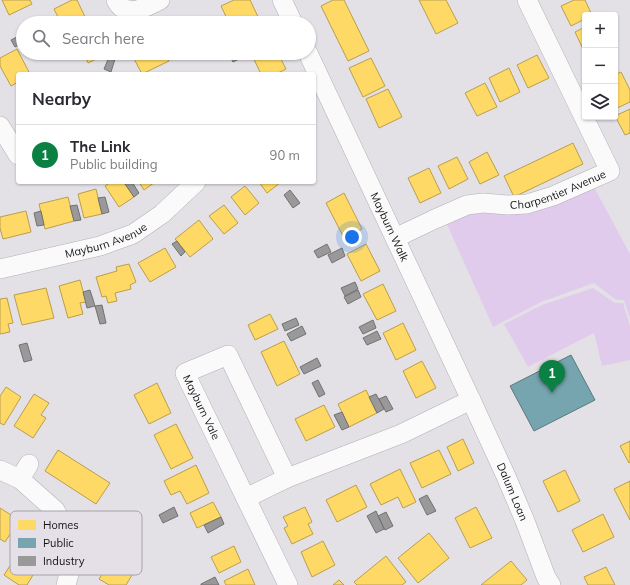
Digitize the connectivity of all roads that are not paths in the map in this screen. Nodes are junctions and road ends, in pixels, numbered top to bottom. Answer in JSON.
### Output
{"nodes":[{"id":1,"x":116,"y":0,"type":"edge"},
{"id":2,"x":160,"y":0,"type":"edge"},
{"id":3,"x":282,"y":0,"type":"edge"},
{"id":4,"x":527,"y":0,"type":"edge"},
{"id":5,"x":290,"y":16,"type":"edge"},
{"id":6,"x":310,"y":60,"type":"edge"},
{"id":7,"x":314,"y":72,"type":"edge"},
{"id":8,"x":316,"y":80,"type":"edge"},
{"id":9,"x":319,"y":90,"type":"edge"},
{"id":10,"x":0,"y":126,"type":"edge"},
{"id":11,"x":16,"y":152,"type":"edge"},
{"id":12,"x":194,"y":184,"type":"edge"},
{"id":13,"x":395,"y":238,"type":"junction"},
{"id":14,"x":0,"y":269,"type":"edge"},
{"id":15,"x":471,"y":400,"type":"junction"},
{"id":16,"x":0,"y":470,"type":"edge"},
{"id":17,"x":287,"y":478,"type":"junction"},
{"id":18,"x":246,"y":498,"type":"junction"},
{"id":19,"x":56,"y":511,"type":"edge"},
{"id":20,"x":69,"y":575,"type":"edge"},
{"id":21,"x":66,"y":585,"type":"edge"},
{"id":22,"x":288,"y":585,"type":"edge"},
{"id":23,"x":551,"y":585,"type":"edge"}],
"edges":[{"from":1,"to":2,"type":"street"},
{"from":3,"to":5,"type":"street"},
{"from":4,"to":13,"type":"street","name":"Charpentier Avenue"},
{"from":6,"to":7,"type":"street","name":"Mayburn Walk"},
{"from":8,"to":9,"type":"street","name":"Mayburn Walk"},
{"from":9,"to":13,"type":"street","name":"Mayburn Walk"},
{"from":10,"to":11,"type":"street"},
{"from":12,"to":14,"type":"street","name":"Mayburn Avenue"},
{"from":13,"to":15,"type":"street","name":"Mayburn Walk"},
{"from":15,"to":17,"type":"street"},
{"from":15,"to":23,"type":"street","name":"Dalum Loan"},
{"from":16,"to":19,"type":"street"},
{"from":17,"to":18,"type":"street"},
{"from":17,"to":18,"type":"street","name":"Mayburn Vale"},
{"from":18,"to":22,"type":"street","name":"Mayburn Vale"},
{"from":20,"to":21,"type":"street"}]}
